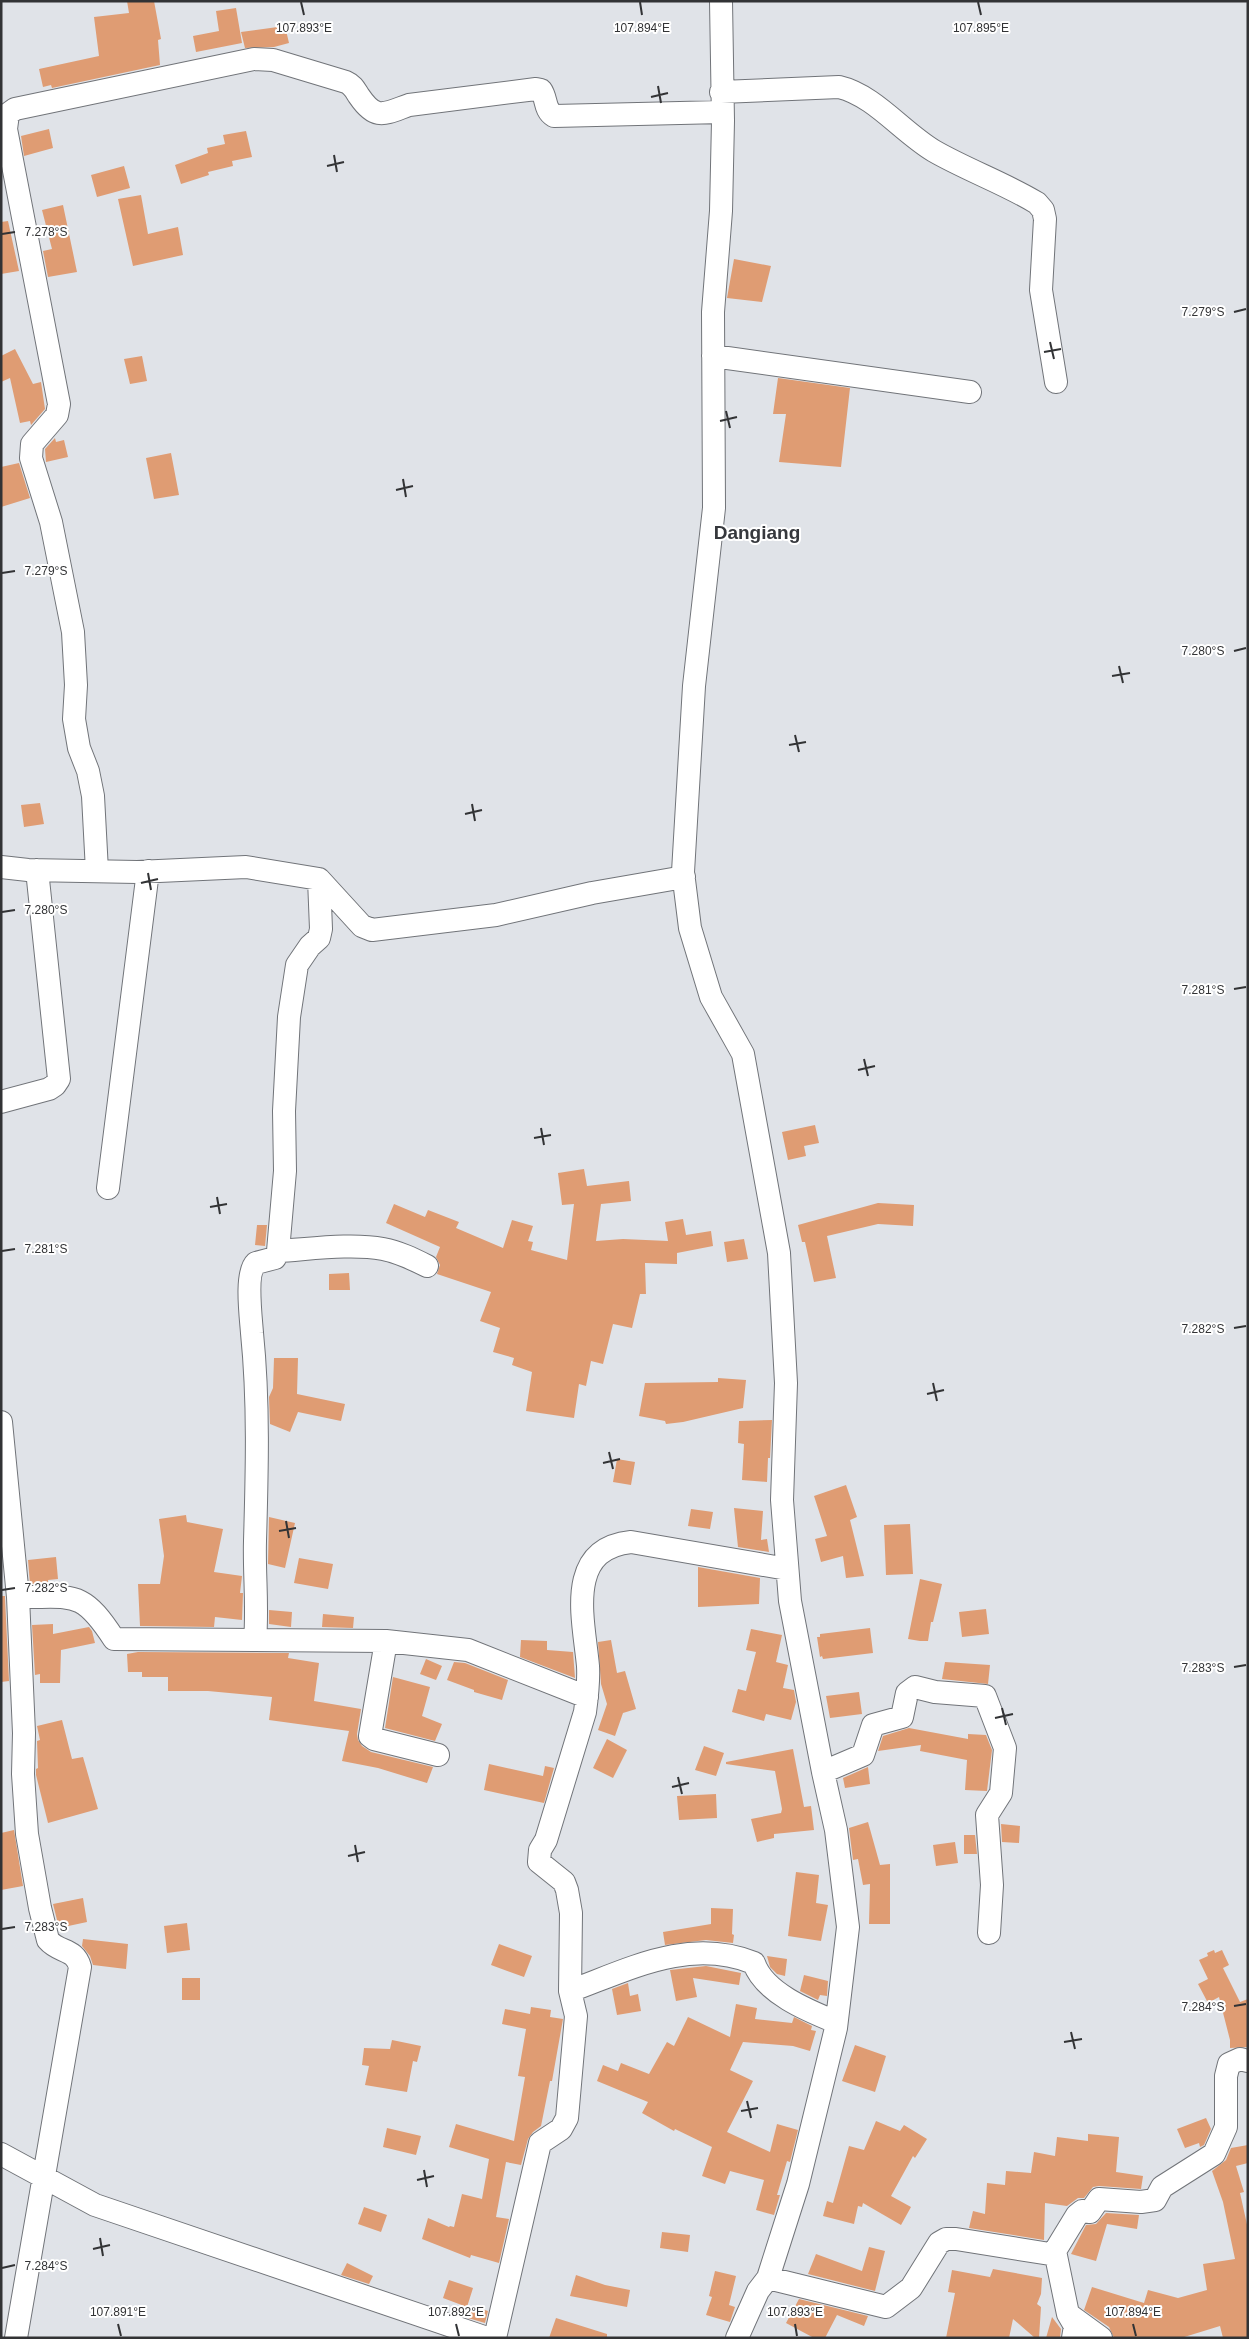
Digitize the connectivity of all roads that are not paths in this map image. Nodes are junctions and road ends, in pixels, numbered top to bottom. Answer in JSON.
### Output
{"nodes":[{"id":1,"x":721,"y":1,"type":"edge"},
{"id":2,"x":722,"y":102,"type":"junction"},
{"id":3,"x":713,"y":356,"type":"junction"},
{"id":4,"x":1056,"y":382,"type":"dead end"},
{"id":5,"x":970,"y":392,"type":"dead end"},
{"id":6,"x":1,"y":867,"type":"edge"},
{"id":7,"x":37,"y":870,"type":"junction"},
{"id":8,"x":97,"y":871,"type":"junction"},
{"id":9,"x":148,"y":871,"type":"junction"},
{"id":10,"x":684,"y":877,"type":"junction"},
{"id":11,"x":319,"y":878,"type":"junction"},
{"id":12,"x":1,"y":1102,"type":"edge"},
{"id":13,"x":108,"y":1188,"type":"dead end"},
{"id":14,"x":278,"y":1251,"type":"junction"},
{"id":15,"x":427,"y":1266,"type":"dead end"},
{"id":16,"x":1,"y":1422,"type":"edge"},
{"id":17,"x":787,"y":1569,"type":"junction"},
{"id":18,"x":18,"y":1597,"type":"junction"},
{"id":19,"x":255,"y":1640,"type":"junction"},
{"id":20,"x":386,"y":1641,"type":"junction"},
{"id":21,"x":587,"y":1697,"type":"junction"},
{"id":22,"x":438,"y":1755,"type":"dead end"},
{"id":23,"x":823,"y":1772,"type":"junction"},
{"id":24,"x":989,"y":1933,"type":"dead end"},
{"id":25,"x":570,"y":1991,"type":"junction"},
{"id":26,"x":836,"y":2022,"type":"junction"},
{"id":27,"x":1248,"y":2061,"type":"edge"},
{"id":28,"x":1,"y":2154,"type":"edge"},
{"id":29,"x":44,"y":2177,"type":"junction"},
{"id":30,"x":1055,"y":2250,"type":"junction"},
{"id":31,"x":768,"y":2278,"type":"junction"},
{"id":32,"x":1068,"y":2314,"type":"junction"},
{"id":33,"x":16,"y":2338,"type":"edge"},
{"id":34,"x":487,"y":2338,"type":"edge"},
{"id":35,"x":495,"y":2338,"type":"edge"},
{"id":36,"x":737,"y":2338,"type":"edge"},
{"id":37,"x":1073,"y":2338,"type":"edge"},
{"id":38,"x":1101,"y":2338,"type":"edge"}],
"edges":[{"from":1,"to":2,"type":"street"},
{"from":2,"to":3,"type":"street"},
{"from":2,"to":4,"type":"street"},
{"from":2,"to":8,"type":"street"},
{"from":3,"to":5,"type":"street"},
{"from":3,"to":10,"type":"street"},
{"from":6,"to":7,"type":"street"},
{"from":7,"to":8,"type":"street"},
{"from":7,"to":12,"type":"street"},
{"from":8,"to":9,"type":"street"},
{"from":9,"to":11,"type":"street"},
{"from":9,"to":13,"type":"street"},
{"from":10,"to":11,"type":"street"},
{"from":10,"to":17,"type":"street"},
{"from":11,"to":14,"type":"street"},
{"from":14,"to":15,"type":"street"},
{"from":14,"to":19,"type":"street"},
{"from":16,"to":18,"type":"street"},
{"from":17,"to":21,"type":"street"},
{"from":17,"to":23,"type":"street"},
{"from":18,"to":19,"type":"street"},
{"from":18,"to":29,"type":"street"},
{"from":19,"to":20,"type":"street"},
{"from":20,"to":21,"type":"street"},
{"from":20,"to":22,"type":"street"},
{"from":21,"to":25,"type":"street"},
{"from":23,"to":24,"type":"street"},
{"from":23,"to":26,"type":"street"},
{"from":25,"to":26,"type":"street"},
{"from":25,"to":35,"type":"street"},
{"from":26,"to":31,"type":"street"},
{"from":27,"to":30,"type":"street"},
{"from":28,"to":29,"type":"street"},
{"from":29,"to":33,"type":"street"},
{"from":29,"to":34,"type":"street"},
{"from":30,"to":31,"type":"street"},
{"from":30,"to":32,"type":"street"},
{"from":31,"to":36,"type":"street"},
{"from":32,"to":37,"type":"street"},
{"from":32,"to":38,"type":"street"}]}
